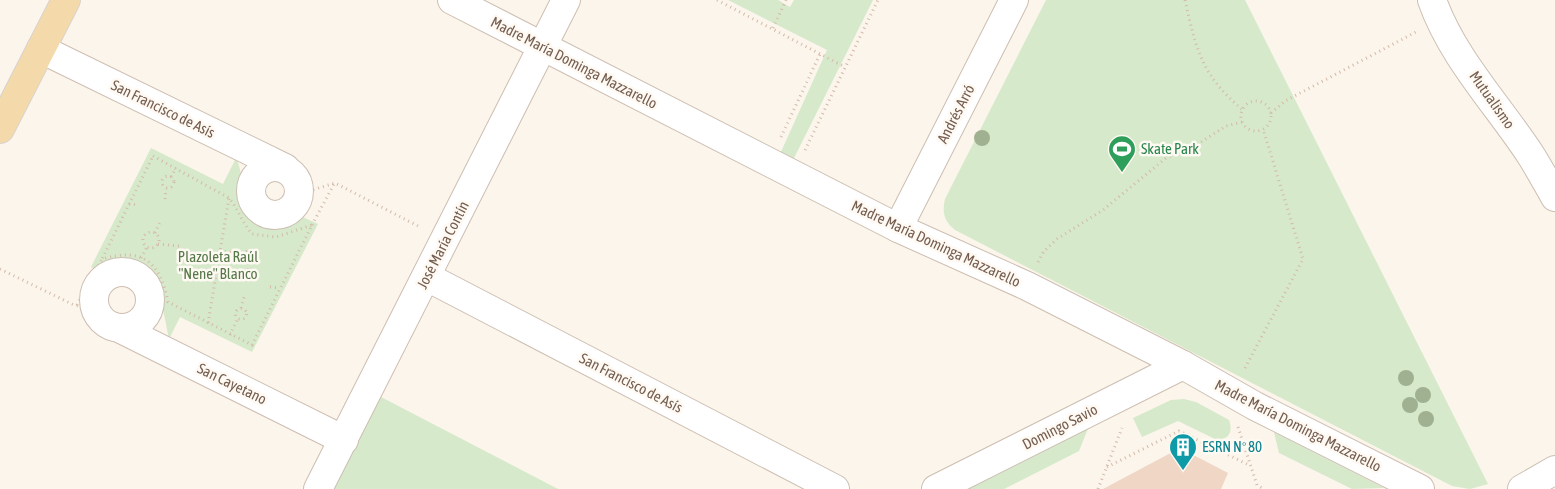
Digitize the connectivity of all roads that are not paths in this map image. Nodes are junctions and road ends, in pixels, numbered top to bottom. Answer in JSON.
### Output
{"nodes":[{"id":1,"x":66,"y":0,"type":"edge"},
{"id":2,"x":452,"y":0,"type":"edge"},
{"id":3,"x":566,"y":0,"type":"edge"},
{"id":4,"x":1014,"y":0,"type":"edge"},
{"id":5,"x":1436,"y":10,"type":"edge"},
{"id":6,"x":544,"y":47,"type":"junction"},
{"id":7,"x":41,"y":49,"type":"junction"},
{"id":8,"x":0,"y":129,"type":"edge"},
{"id":9,"x":285,"y":168,"type":"junction"},
{"id":10,"x":1555,"y":197,"type":"edge"},
{"id":11,"x":898,"y":228,"type":"junction"},
{"id":12,"x":427,"y":277,"type":"junction"},
{"id":13,"x":121,"y":329,"type":"junction"},
{"id":14,"x":1183,"y":365,"type":"junction"},
{"id":15,"x":344,"y":440,"type":"junction"},
{"id":16,"x":1555,"y":470,"type":"edge"},
{"id":17,"x":318,"y":489,"type":"edge"},
{"id":18,"x":835,"y":489,"type":"edge"},
{"id":19,"x":936,"y":489,"type":"edge"},
{"id":20,"x":1420,"y":489,"type":"edge"},
{"id":21,"x":1522,"y":489,"type":"edge"}],
"edges":[{"from":1,"to":7,"type":"main road"},
{"from":2,"to":6,"type":"street","name":"Madre María Dominga Mazzarello"},
{"from":3,"to":6,"type":"street","name":"José María Contín"},
{"from":4,"to":11,"type":"street","name":"Andrés Arró"},
{"from":5,"to":10,"type":"street","name":"Mutualismo"},
{"from":6,"to":11,"type":"street","name":"Madre María Dominga Mazzarello"},
{"from":6,"to":12,"type":"street","name":"José María Contín"},
{"from":7,"to":8,"type":"main road"},
{"from":7,"to":9,"type":"street","name":"San Francisco de Asís"},
{"from":9,"to":9,"type":"street"},
{"from":11,"to":14,"type":"street","name":"Madre María Dominga Mazzarello"},
{"from":12,"to":15,"type":"street","name":"José María Contín"},
{"from":12,"to":18,"type":"street","name":"San Francisco de Asís"},
{"from":13,"to":13,"type":"street","name":"San Cayetano"},
{"from":13,"to":15,"type":"street","name":"San Cayetano"},
{"from":14,"to":19,"type":"street","name":"Domingo Savio"},
{"from":14,"to":20,"type":"street","name":"Madre María Dominga Mazzarello"},
{"from":15,"to":17,"type":"street","name":"José María Contín"},
{"from":16,"to":21,"type":"street"}]}
